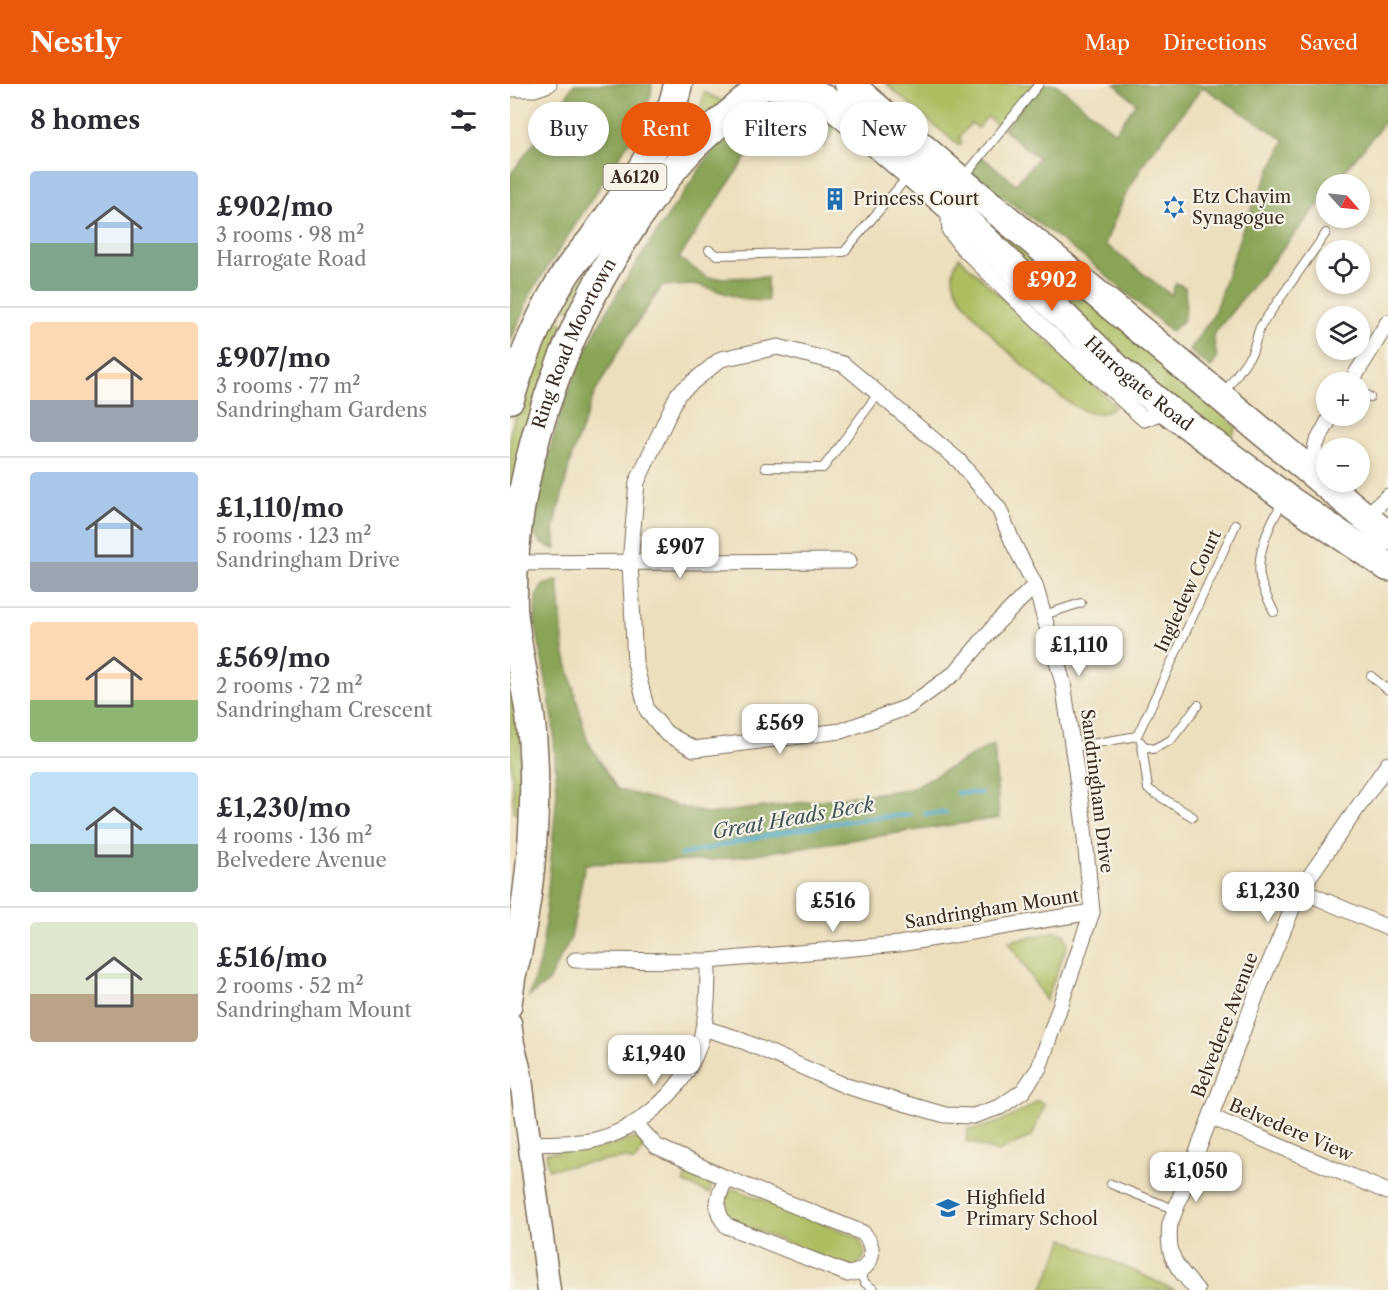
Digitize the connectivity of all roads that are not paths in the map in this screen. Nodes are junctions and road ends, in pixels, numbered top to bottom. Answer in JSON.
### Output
{"nodes":[{"id":1,"x":549,"y":84,"type":"edge"},
{"id":2,"x":678,"y":84,"type":"edge"},
{"id":3,"x":755,"y":84,"type":"edge"},
{"id":4,"x":763,"y":84,"type":"edge"},
{"id":5,"x":849,"y":84,"type":"edge"},
{"id":6,"x":1039,"y":84,"type":"edge"},
{"id":7,"x":510,"y":89,"type":"edge"},
{"id":8,"x":912,"y":172,"type":"junction"},
{"id":9,"x":954,"y":192,"type":"junction"},
{"id":10,"x":1326,"y":232,"type":"dead end"},
{"id":11,"x":709,"y":250,"type":"dead end"},
{"id":12,"x":1388,"y":322,"type":"edge"},
{"id":13,"x":1357,"y":372,"type":"edge"},
{"id":14,"x":878,"y":394,"type":"junction"},
{"id":15,"x":1221,"y":397,"type":"junction"},
{"id":16,"x":510,"y":399,"type":"edge"},
{"id":17,"x":1258,"y":428,"type":"junction"},
{"id":18,"x":1243,"y":466,"type":"junction"},
{"id":19,"x":765,"y":467,"type":"dead end"},
{"id":20,"x":1316,"y":476,"type":"edge"},
{"id":21,"x":1327,"y":492,"type":"edge"},
{"id":22,"x":1335,"y":492,"type":"edge"},
{"id":23,"x":1388,"y":496,"type":"edge"},
{"id":24,"x":1286,"y":498,"type":"junction"},
{"id":25,"x":1365,"y":517,"type":"junction"},
{"id":26,"x":1236,"y":524,"type":"dead end"},
{"id":27,"x":1388,"y":536,"type":"edge"},
{"id":28,"x":1348,"y":540,"type":"junction"},
{"id":29,"x":849,"y":561,"type":"dead end"},
{"id":30,"x":510,"y":562,"type":"edge"},
{"id":31,"x":630,"y":563,"type":"junction"},
{"id":32,"x":1388,"y":567,"type":"edge"},
{"id":33,"x":1035,"y":585,"type":"junction"},
{"id":34,"x":1081,"y":603,"type":"dead end"},
{"id":35,"x":1274,"y":612,"type":"dead end"},
{"id":36,"x":1044,"y":615,"type":"junction"},
{"id":37,"x":1371,"y":676,"type":"dead end"},
{"id":38,"x":1388,"y":690,"type":"edge"},
{"id":39,"x":1198,"y":705,"type":"dead end"},
{"id":40,"x":1137,"y":736,"type":"junction"},
{"id":41,"x":1142,"y":745,"type":"junction"},
{"id":42,"x":1074,"y":747,"type":"junction"},
{"id":43,"x":1388,"y":764,"type":"edge"},
{"id":44,"x":1193,"y":817,"type":"dead end"},
{"id":45,"x":1300,"y":890,"type":"junction"},
{"id":46,"x":1092,"y":912,"type":"junction"},
{"id":47,"x":516,"y":921,"type":"edge"},
{"id":48,"x":1388,"y":928,"type":"edge"},
{"id":49,"x":574,"y":960,"type":"dead end"},
{"id":50,"x":708,"y":961,"type":"junction"},
{"id":51,"x":513,"y":971,"type":"edge"},
{"id":52,"x":510,"y":1007,"type":"edge"},
{"id":53,"x":510,"y":1023,"type":"edge"},
{"id":54,"x":703,"y":1028,"type":"junction"},
{"id":55,"x":516,"y":1084,"type":"edge"},
{"id":56,"x":1211,"y":1117,"type":"junction"},
{"id":57,"x":635,"y":1123,"type":"junction"},
{"id":58,"x":530,"y":1144,"type":"junction"},
{"id":59,"x":726,"y":1178,"type":"junction"},
{"id":60,"x":1111,"y":1184,"type":"dead end"},
{"id":61,"x":1388,"y":1192,"type":"edge"},
{"id":62,"x":1176,"y":1210,"type":"junction"},
{"id":63,"x":859,"y":1272,"type":"junction"},
{"id":64,"x":1182,"y":1274,"type":"junction"},
{"id":65,"x":549,"y":1290,"type":"edge"},
{"id":66,"x":875,"y":1290,"type":"edge"},
{"id":67,"x":1182,"y":1290,"type":"edge"},
{"id":68,"x":1197,"y":1290,"type":"edge"}],
"edges":[{"from":1,"to":7,"type":"street"},
{"from":2,"to":16,"type":"highway","name":"Ring Road Moortown","number":"A6120"},
{"from":3,"to":4,"type":"highway","name":"Harrogate Road"},
{"from":4,"to":8,"type":"highway","name":"Harrogate Road"},
{"from":4,"to":30,"type":"highway","name":"Ring Road Moortown","number":"A6120"},
{"from":5,"to":9,"type":"highway","name":"Harrogate Road"},
{"from":6,"to":9,"type":"lane"},
{"from":8,"to":9,"type":"highway","name":"Harrogate Road"},
{"from":8,"to":11,"type":"lane"},
{"from":9,"to":15,"type":"highway","name":"Harrogate Road"},
{"from":9,"to":18,"type":"highway","name":"Harrogate Road"},
{"from":10,"to":15,"type":"lane"},
{"from":12,"to":13,"type":"street"},
{"from":14,"to":19,"type":"lane"},
{"from":14,"to":31,"type":"street","name":"Sandringham Drive"},
{"from":14,"to":33,"type":"street","name":"Sandringham Drive"},
{"from":15,"to":17,"type":"highway","name":"Harrogate Road"},
{"from":17,"to":18,"type":"highway"},
{"from":17,"to":20,"type":"highway","name":"Harrogate Road"},
{"from":18,"to":24,"type":"highway","name":"Harrogate Road"},
{"from":21,"to":28,"type":"highway"},
{"from":22,"to":25,"type":"highway","name":"Harrogate Road"},
{"from":23,"to":25,"type":"street"},
{"from":24,"to":28,"type":"highway","name":"Harrogate Road"},
{"from":24,"to":35,"type":"lane"},
{"from":25,"to":27,"type":"highway","name":"Harrogate Road"},
{"from":26,"to":40,"type":"lane","name":"Ingledew Court"},
{"from":28,"to":32,"type":"highway","name":"Harrogate Road"},
{"from":29,"to":31,"type":"street"},
{"from":30,"to":31,"type":"street"},
{"from":30,"to":47,"type":"highway","name":"Ring Road Moortown","number":"A6120"},
{"from":31,"to":33,"type":"street","name":"Sandringham Drive"},
{"from":33,"to":36,"type":"street","name":"Sandringham Drive"},
{"from":34,"to":36,"type":"lane"},
{"from":36,"to":42,"type":"street","name":"Sandringham Drive"},
{"from":37,"to":38,"type":"lane"},
{"from":39,"to":41,"type":"lane"},
{"from":40,"to":41,"type":"lane"},
{"from":40,"to":42,"type":"lane"},
{"from":41,"to":44,"type":"lane"},
{"from":42,"to":46,"type":"street","name":"Sandringham Drive"},
{"from":43,"to":45,"type":"street","name":"Belvedere Avenue"},
{"from":45,"to":48,"type":"street"},
{"from":45,"to":56,"type":"street","name":"Belvedere Avenue"},
{"from":46,"to":50,"type":"street","name":"Sandringham Mount"},
{"from":46,"to":54,"type":"street","name":"Sandringham Drive"},
{"from":47,"to":51,"type":"highway","name":"Ring Road Moortown","number":"A6120"},
{"from":49,"to":50,"type":"street","name":"Sandringham Mount"},
{"from":50,"to":54,"type":"street"},
{"from":51,"to":52,"type":"street"},
{"from":53,"to":55,"type":"street"},
{"from":54,"to":57,"type":"street"},
{"from":55,"to":58,"type":"street"},
{"from":56,"to":61,"type":"street","name":"Belvedere View"},
{"from":56,"to":62,"type":"street","name":"Belvedere Avenue"},
{"from":57,"to":58,"type":"street"},
{"from":57,"to":59,"type":"street"},
{"from":58,"to":65,"type":"street"},
{"from":59,"to":63,"type":"street"},
{"from":59,"to":63,"type":"street"},
{"from":60,"to":62,"type":"lane"},
{"from":62,"to":64,"type":"street","name":"Belvedere Avenue"},
{"from":63,"to":66,"type":"lane"},
{"from":64,"to":67,"type":"lane"},
{"from":64,"to":68,"type":"street","name":"Belvedere Avenue"}]}
